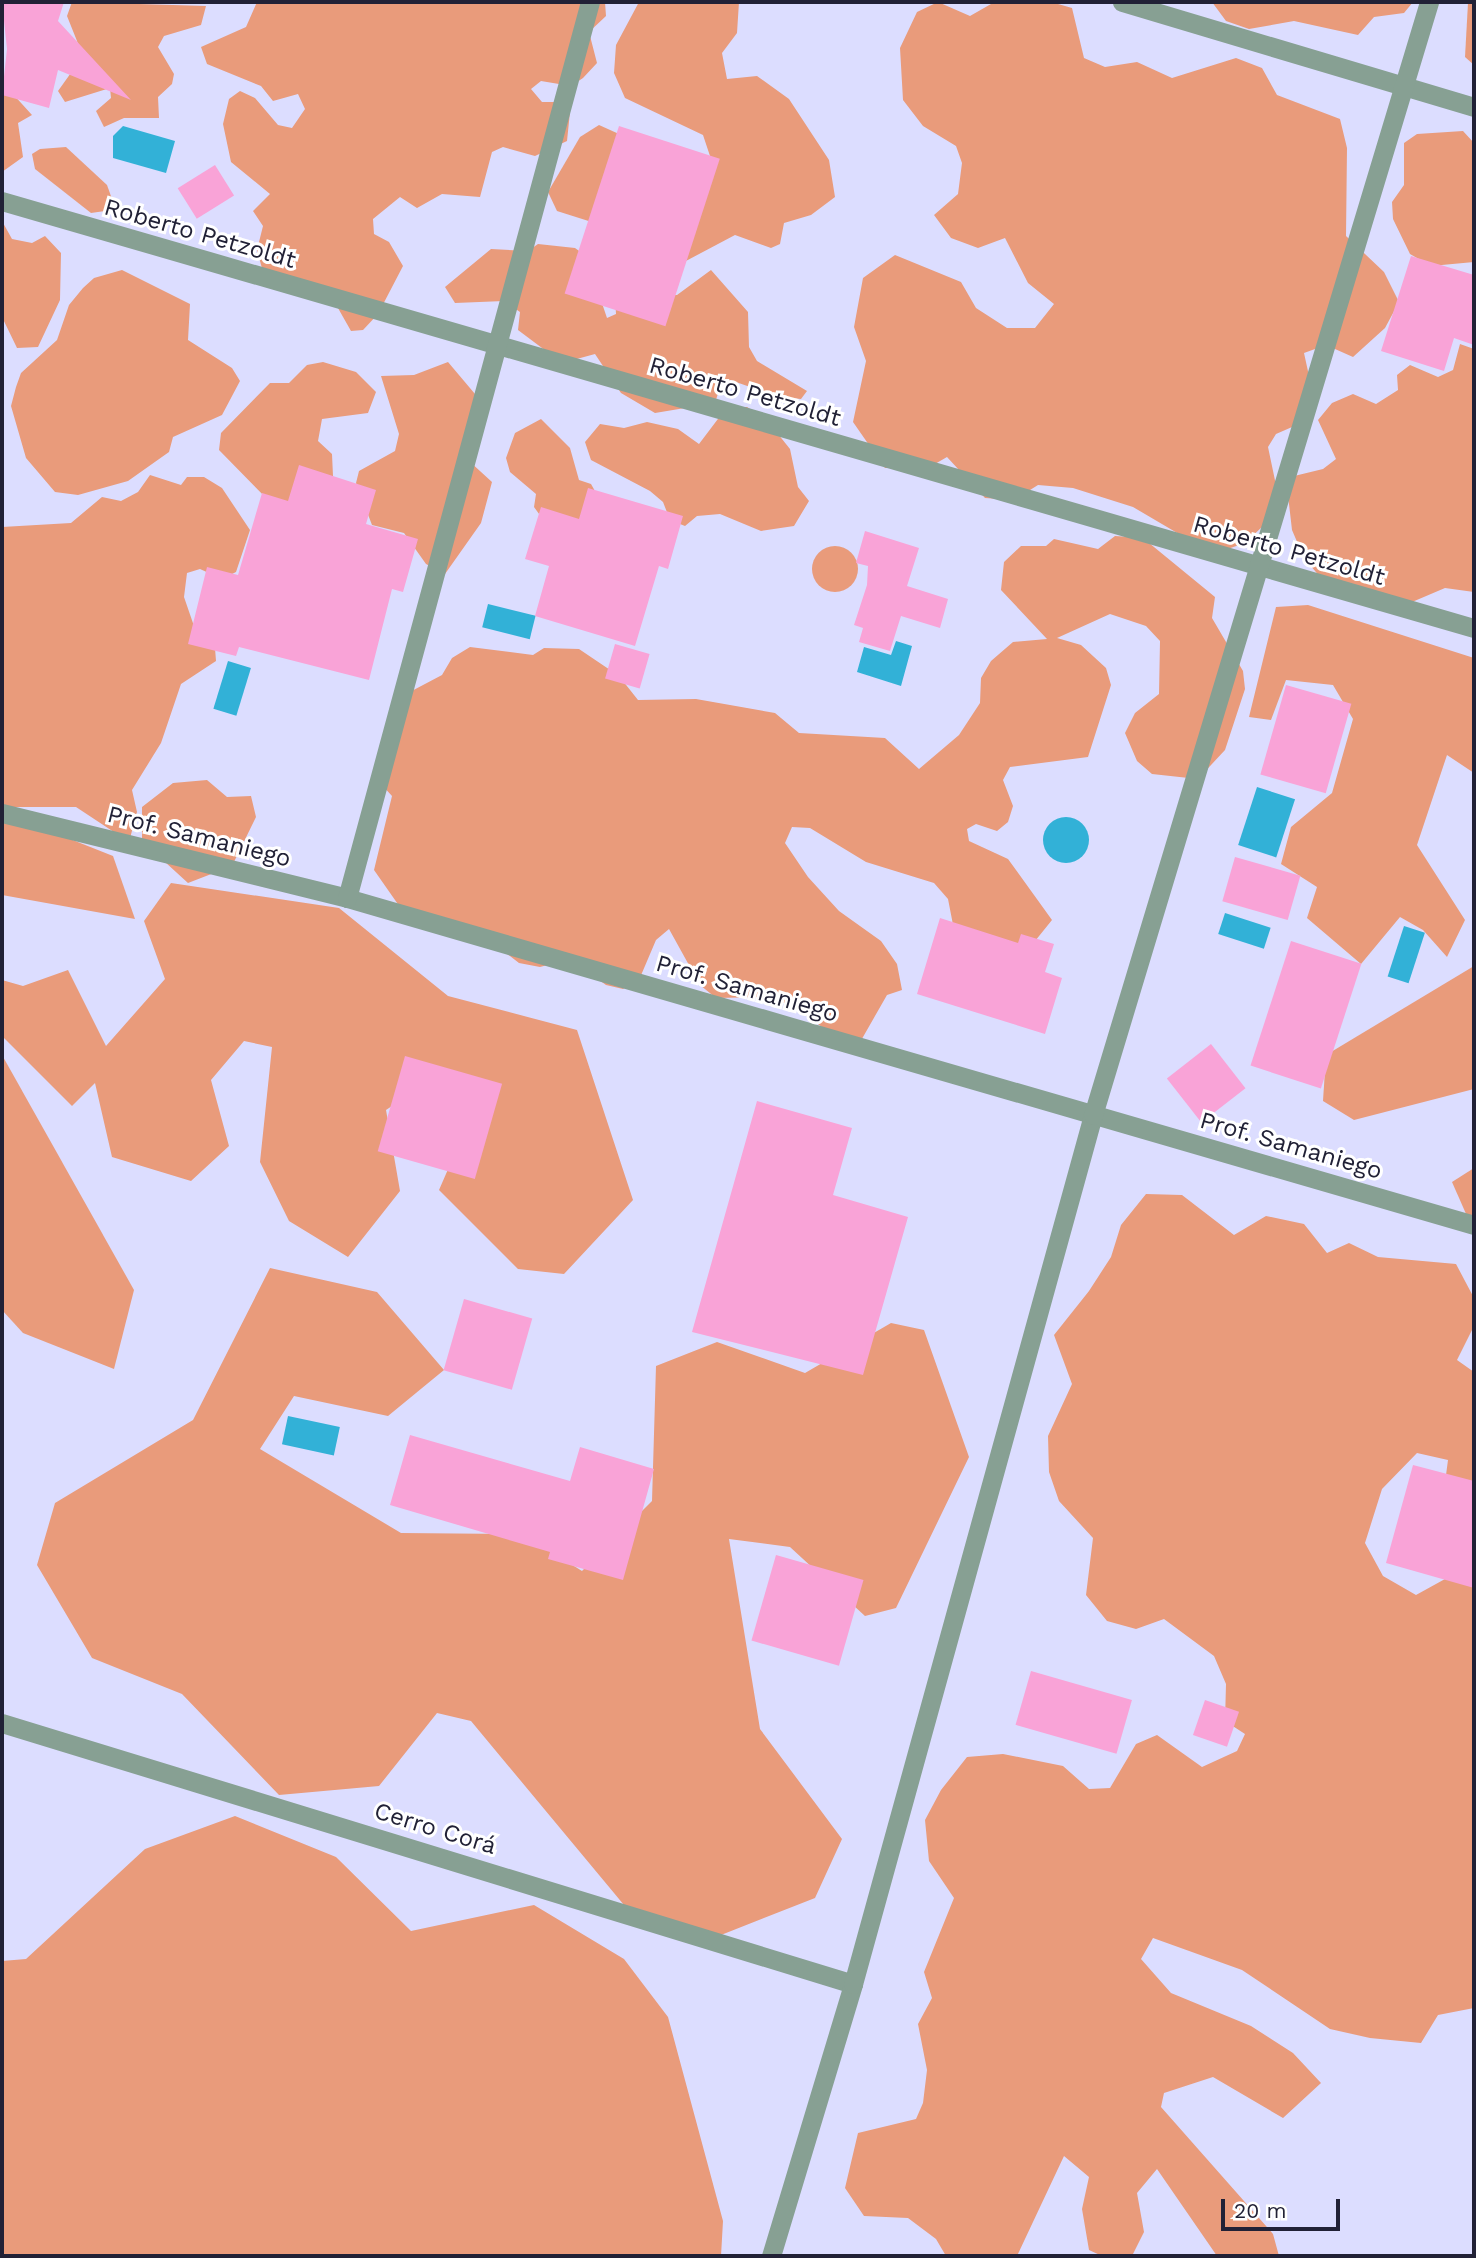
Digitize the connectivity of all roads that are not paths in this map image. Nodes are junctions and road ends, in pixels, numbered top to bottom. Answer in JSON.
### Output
{"nodes":[{"id":1,"x":590,"y":2,"type":"edge"},
{"id":2,"x":1122,"y":2,"type":"edge"},
{"id":3,"x":1429,"y":2,"type":"edge"},
{"id":4,"x":1404,"y":86,"type":"junction"},
{"id":5,"x":1474,"y":107,"type":"edge"},
{"id":6,"x":2,"y":201,"type":"edge"},
{"id":7,"x":496,"y":345,"type":"junction"},
{"id":8,"x":1258,"y":569,"type":"junction"},
{"id":9,"x":1474,"y":628,"type":"edge"},
{"id":10,"x":2,"y":813,"type":"edge"},
{"id":11,"x":347,"y":898,"type":"junction"},
{"id":12,"x":1093,"y":1115,"type":"junction"},
{"id":13,"x":1474,"y":1225,"type":"edge"},
{"id":14,"x":2,"y":1723,"type":"edge"},
{"id":15,"x":853,"y":1984,"type":"junction"},
{"id":16,"x":771,"y":2256,"type":"edge"}],
"edges":[{"from":1,"to":7,"type":"street"},
{"from":2,"to":4,"type":"street"},
{"from":3,"to":4,"type":"street"},
{"from":4,"to":5,"type":"street"},
{"from":4,"to":8,"type":"street"},
{"from":6,"to":7,"type":"street","name":"Roberto Petzoldt"},
{"from":7,"to":8,"type":"street","name":"Roberto Petzoldt"},
{"from":7,"to":11,"type":"street"},
{"from":8,"to":9,"type":"street","name":"Roberto Petzoldt"},
{"from":8,"to":12,"type":"street"},
{"from":10,"to":11,"type":"street","name":"Prof. Samaniego"},
{"from":11,"to":12,"type":"street","name":"Prof. Samaniego"},
{"from":12,"to":13,"type":"street","name":"Prof. Samaniego"},
{"from":12,"to":15,"type":"street"},
{"from":14,"to":15,"type":"street","name":"Cerro Corá"},
{"from":15,"to":16,"type":"street"}]}
